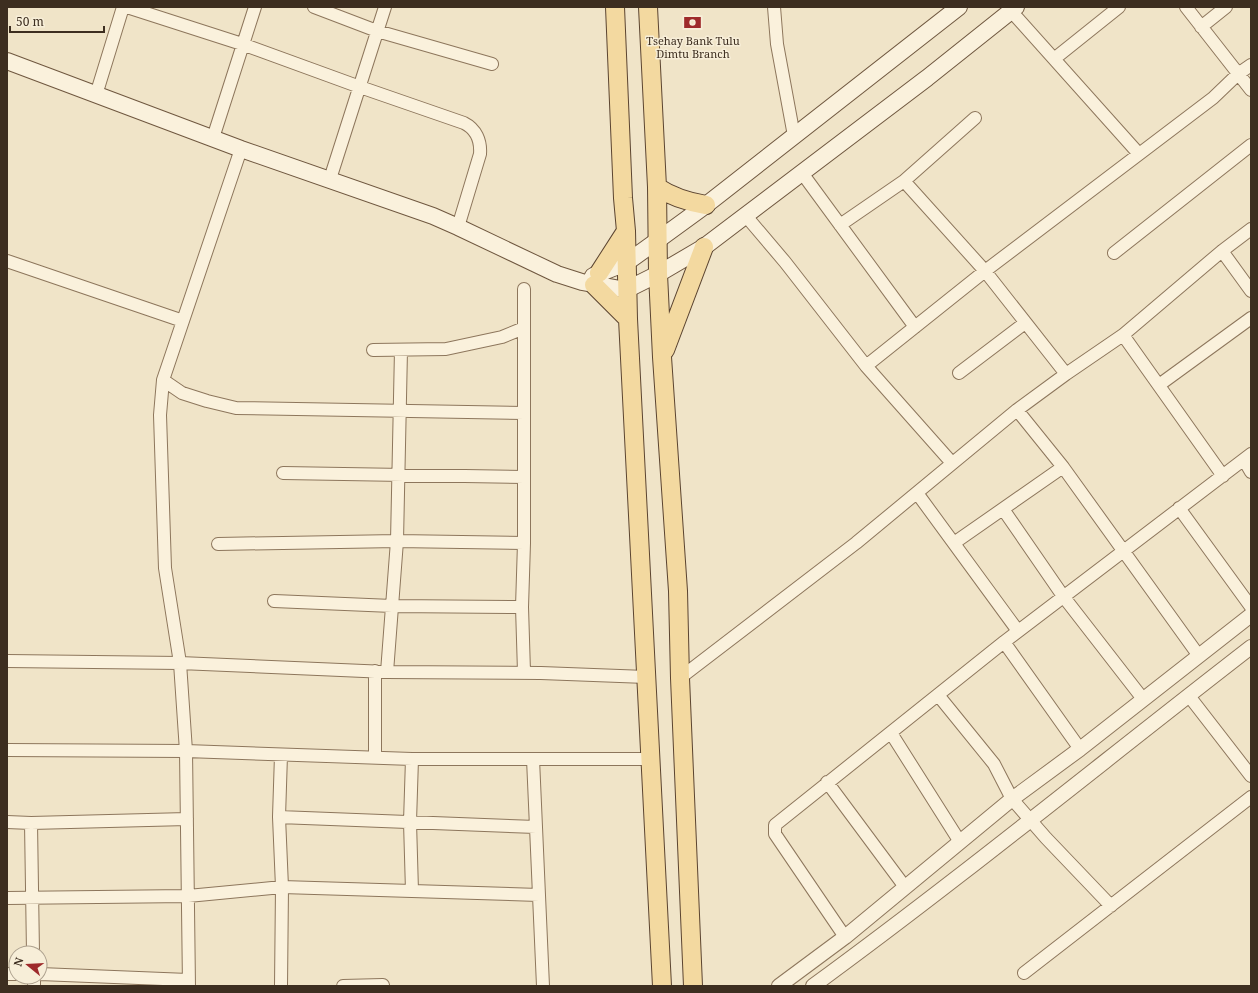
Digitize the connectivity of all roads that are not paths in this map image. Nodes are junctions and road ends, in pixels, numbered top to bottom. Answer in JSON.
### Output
{"nodes":[{"id":1,"x":123,"y":7,"type":"edge"},
{"id":2,"x":127,"y":7,"type":"edge"},
{"id":3,"x":255,"y":7,"type":"edge"},
{"id":4,"x":316,"y":7,"type":"edge"},
{"id":5,"x":385,"y":7,"type":"edge"},
{"id":6,"x":615,"y":7,"type":"edge"},
{"id":7,"x":648,"y":7,"type":"edge"},
{"id":8,"x":774,"y":7,"type":"edge"},
{"id":9,"x":959,"y":7,"type":"edge"},
{"id":10,"x":1119,"y":7,"type":"edge"},
{"id":11,"x":1186,"y":7,"type":"edge"},
{"id":12,"x":1226,"y":7,"type":"edge"},
{"id":13,"x":1013,"y":9,"type":"edge"},
{"id":14,"x":1201,"y":27,"type":"junction"},
{"id":15,"x":377,"y":31,"type":"junction"},
{"id":16,"x":242,"y":44,"type":"junction"},
{"id":17,"x":1054,"y":59,"type":"junction"},
{"id":18,"x":7,"y":61,"type":"edge"},
{"id":19,"x":492,"y":64,"type":"dead end"},
{"id":20,"x":1251,"y":65,"type":"edge"},
{"id":21,"x":1238,"y":74,"type":"junction"},
{"id":22,"x":360,"y":87,"type":"junction"},
{"id":23,"x":1251,"y":90,"type":"edge"},
{"id":24,"x":96,"y":95,"type":"junction"},
{"id":25,"x":975,"y":118,"type":"dead end"},
{"id":26,"x":794,"y":136,"type":"junction"},
{"id":27,"x":213,"y":138,"type":"junction"},
{"id":28,"x":1251,"y":145,"type":"edge"},
{"id":29,"x":241,"y":149,"type":"junction"},
{"id":30,"x":1139,"y":154,"type":"junction"},
{"id":31,"x":802,"y":173,"type":"junction"},
{"id":32,"x":330,"y":179,"type":"junction"},
{"id":33,"x":904,"y":181,"type":"junction"},
{"id":34,"x":657,"y":187,"type":"junction"},
{"id":35,"x":706,"y":205,"type":"junction"},
{"id":36,"x":746,"y":216,"type":"junction"},
{"id":37,"x":840,"y":225,"type":"junction"},
{"id":38,"x":458,"y":227,"type":"junction"},
{"id":39,"x":1251,"y":229,"type":"edge"},
{"id":40,"x":626,"y":231,"type":"junction"},
{"id":41,"x":658,"y":240,"type":"junction"},
{"id":42,"x":704,"y":247,"type":"junction"},
{"id":43,"x":1222,"y":251,"type":"junction"},
{"id":44,"x":1114,"y":253,"type":"dead end"},
{"id":45,"x":7,"y":261,"type":"edge"},
{"id":46,"x":626,"y":263,"type":"junction"},
{"id":47,"x":985,"y":271,"type":"junction"},
{"id":48,"x":658,"y":274,"type":"junction"},
{"id":49,"x":591,"y":280,"type":"junction"},
{"id":50,"x":524,"y":289,"type":"dead end"},
{"id":51,"x":626,"y":290,"type":"junction"},
{"id":52,"x":1251,"y":291,"type":"edge"},
{"id":53,"x":1251,"y":318,"type":"edge"},
{"id":54,"x":628,"y":319,"type":"junction"},
{"id":55,"x":184,"y":321,"type":"junction"},
{"id":56,"x":1025,"y":323,"type":"junction"},
{"id":57,"x":915,"y":327,"type":"junction"},
{"id":58,"x":524,"y":328,"type":"junction"},
{"id":59,"x":1124,"y":335,"type":"junction"},
{"id":60,"x":373,"y":350,"type":"dead end"},
{"id":61,"x":401,"y":350,"type":"junction"},
{"id":62,"x":662,"y":356,"type":"junction"},
{"id":63,"x":866,"y":366,"type":"junction"},
{"id":64,"x":959,"y":373,"type":"dead end"},
{"id":65,"x":1066,"y":374,"type":"junction"},
{"id":66,"x":163,"y":380,"type":"junction"},
{"id":67,"x":1159,"y":385,"type":"junction"},
{"id":68,"x":400,"y":410,"type":"junction"},
{"id":69,"x":1017,"y":410,"type":"junction"},
{"id":70,"x":524,"y":413,"type":"junction"},
{"id":71,"x":1247,"y":457,"type":"edge"},
{"id":72,"x":952,"y":463,"type":"junction"},
{"id":73,"x":1062,"y":467,"type":"junction"},
{"id":74,"x":1251,"y":472,"type":"edge"},
{"id":75,"x":283,"y":473,"type":"dead end"},
{"id":76,"x":398,"y":475,"type":"junction"},
{"id":77,"x":1223,"y":476,"type":"junction"},
{"id":78,"x":524,"y":477,"type":"junction"},
{"id":79,"x":917,"y":493,"type":"junction"},
{"id":80,"x":1179,"y":508,"type":"junction"},
{"id":81,"x":1003,"y":509,"type":"junction"},
{"id":82,"x":397,"y":541,"type":"junction"},
{"id":83,"x":524,"y":543,"type":"junction"},
{"id":84,"x":218,"y":544,"type":"dead end"},
{"id":85,"x":954,"y":544,"type":"junction"},
{"id":86,"x":1123,"y":551,"type":"junction"},
{"id":87,"x":1063,"y":596,"type":"junction"},
{"id":88,"x":274,"y":601,"type":"dead end"},
{"id":89,"x":392,"y":606,"type":"junction"},
{"id":90,"x":522,"y":607,"type":"junction"},
{"id":91,"x":1251,"y":607,"type":"edge"},
{"id":92,"x":1251,"y":615,"type":"edge"},
{"id":93,"x":1018,"y":631,"type":"junction"},
{"id":94,"x":1004,"y":642,"type":"junction"},
{"id":95,"x":1251,"y":647,"type":"edge"},
{"id":96,"x":1198,"y":656,"type":"junction"},
{"id":97,"x":7,"y":661,"type":"edge"},
{"id":98,"x":180,"y":663,"type":"junction"},
{"id":99,"x":375,"y":671,"type":"junction"},
{"id":100,"x":387,"y":672,"type":"junction"},
{"id":101,"x":524,"y":672,"type":"junction"},
{"id":102,"x":646,"y":677,"type":"junction"},
{"id":103,"x":680,"y":678,"type":"junction"},
{"id":104,"x":938,"y":695,"type":"junction"},
{"id":105,"x":1188,"y":696,"type":"junction"},
{"id":106,"x":1143,"y":699,"type":"junction"},
{"id":107,"x":891,"y":733,"type":"junction"},
{"id":108,"x":1080,"y":748,"type":"junction"},
{"id":109,"x":7,"y":750,"type":"edge"},
{"id":110,"x":186,"y":751,"type":"junction"},
{"id":111,"x":281,"y":755,"type":"junction"},
{"id":112,"x":375,"y":758,"type":"junction"},
{"id":113,"x":412,"y":759,"type":"junction"},
{"id":114,"x":532,"y":759,"type":"junction"},
{"id":115,"x":651,"y":759,"type":"junction"},
{"id":116,"x":1251,"y":776,"type":"edge"},
{"id":117,"x":827,"y":782,"type":"junction"},
{"id":118,"x":1251,"y":797,"type":"edge"},
{"id":119,"x":1012,"y":799,"type":"junction"},
{"id":120,"x":279,"y":817,"type":"junction"},
{"id":121,"x":187,"y":819,"type":"junction"},
{"id":122,"x":1031,"y":819,"type":"junction"},
{"id":123,"x":7,"y":822,"type":"edge"},
{"id":124,"x":410,"y":822,"type":"junction"},
{"id":125,"x":30,"y":823,"type":"junction"},
{"id":126,"x":536,"y":827,"type":"junction"},
{"id":127,"x":960,"y":842,"type":"junction"},
{"id":128,"x":282,"y":887,"type":"junction"},
{"id":129,"x":905,"y":887,"type":"junction"},
{"id":130,"x":412,"y":891,"type":"junction"},
{"id":131,"x":539,"y":895,"type":"junction"},
{"id":132,"x":188,"y":896,"type":"junction"},
{"id":133,"x":7,"y":898,"type":"edge"},
{"id":134,"x":33,"y":898,"type":"junction"},
{"id":135,"x":1111,"y":906,"type":"junction"},
{"id":136,"x":844,"y":937,"type":"junction"},
{"id":137,"x":34,"y":945,"type":"edge"},
{"id":138,"x":1024,"y":973,"type":"dead end"},
{"id":139,"x":48,"y":974,"type":"edge"},
{"id":140,"x":189,"y":983,"type":"edge"},
{"id":141,"x":383,"y":985,"type":"dead end"},
{"id":142,"x":281,"y":986,"type":"edge"},
{"id":143,"x":343,"y":986,"type":"edge"},
{"id":144,"x":543,"y":986,"type":"edge"},
{"id":145,"x":662,"y":986,"type":"edge"},
{"id":146,"x":693,"y":986,"type":"edge"},
{"id":147,"x":779,"y":986,"type":"edge"},
{"id":148,"x":813,"y":986,"type":"edge"}],
"edges":[{"from":1,"to":24,"type":"street"},
{"from":2,"to":16,"type":"street"},
{"from":3,"to":16,"type":"street"},
{"from":4,"to":15,"type":"street"},
{"from":5,"to":15,"type":"street"},
{"from":6,"to":40,"type":"main road"},
{"from":7,"to":34,"type":"main road"},
{"from":8,"to":26,"type":"street"},
{"from":9,"to":26,"type":"main road"},
{"from":10,"to":17,"type":"street"},
{"from":11,"to":14,"type":"street"},
{"from":12,"to":14,"type":"street"},
{"from":13,"to":17,"type":"street"},
{"from":13,"to":31,"type":"main road"},
{"from":14,"to":21,"type":"street"},
{"from":15,"to":19,"type":"street"},
{"from":15,"to":22,"type":"street"},
{"from":16,"to":22,"type":"street"},
{"from":16,"to":27,"type":"street"},
{"from":17,"to":30,"type":"street"},
{"from":18,"to":24,"type":"main road"},
{"from":20,"to":21,"type":"street"},
{"from":21,"to":23,"type":"street"},
{"from":21,"to":30,"type":"street"},
{"from":22,"to":32,"type":"street"},
{"from":22,"to":38,"type":"street"},
{"from":24,"to":27,"type":"main road"},
{"from":25,"to":33,"type":"street"},
{"from":26,"to":35,"type":"main road"},
{"from":27,"to":29,"type":"main road"},
{"from":28,"to":44,"type":"street"},
{"from":29,"to":32,"type":"main road"},
{"from":29,"to":55,"type":"street"},
{"from":30,"to":47,"type":"street"},
{"from":31,"to":36,"type":"main road"},
{"from":31,"to":37,"type":"street"},
{"from":32,"to":38,"type":"main road"},
{"from":33,"to":37,"type":"street"},
{"from":33,"to":47,"type":"street"},
{"from":34,"to":35,"type":"main road"},
{"from":34,"to":41,"type":"main road"},
{"from":35,"to":41,"type":"main road"},
{"from":36,"to":42,"type":"main road"},
{"from":36,"to":63,"type":"street"},
{"from":37,"to":57,"type":"street"},
{"from":38,"to":49,"type":"main road"},
{"from":39,"to":43,"type":"street"},
{"from":40,"to":46,"type":"main road"},
{"from":40,"to":49,"type":"main road"},
{"from":41,"to":46,"type":"main road"},
{"from":41,"to":48,"type":"main road"},
{"from":42,"to":48,"type":"main road"},
{"from":42,"to":62,"type":"main road"},
{"from":43,"to":52,"type":"street"},
{"from":43,"to":59,"type":"street"},
{"from":45,"to":55,"type":"street"},
{"from":46,"to":49,"type":"main road"},
{"from":46,"to":51,"type":"main road"},
{"from":47,"to":56,"type":"street"},
{"from":47,"to":57,"type":"street"},
{"from":48,"to":51,"type":"main road"},
{"from":48,"to":62,"type":"main road"},
{"from":49,"to":51,"type":"main road"},
{"from":49,"to":54,"type":"main road"},
{"from":50,"to":58,"type":"street"},
{"from":51,"to":54,"type":"main road"},
{"from":53,"to":67,"type":"street"},
{"from":54,"to":102,"type":"main road"},
{"from":55,"to":66,"type":"street"},
{"from":56,"to":64,"type":"street"},
{"from":56,"to":65,"type":"street"},
{"from":57,"to":63,"type":"street"},
{"from":58,"to":61,"type":"street"},
{"from":58,"to":70,"type":"street"},
{"from":59,"to":65,"type":"street"},
{"from":59,"to":67,"type":"street"},
{"from":60,"to":61,"type":"street"},
{"from":61,"to":68,"type":"street"},
{"from":62,"to":103,"type":"main road"},
{"from":63,"to":72,"type":"street"},
{"from":65,"to":69,"type":"street"},
{"from":66,"to":68,"type":"street"},
{"from":66,"to":98,"type":"street"},
{"from":67,"to":77,"type":"street"},
{"from":68,"to":70,"type":"street"},
{"from":68,"to":76,"type":"street"},
{"from":69,"to":72,"type":"street"},
{"from":69,"to":73,"type":"street"},
{"from":70,"to":78,"type":"street"},
{"from":71,"to":74,"type":"street"},
{"from":71,"to":77,"type":"street"},
{"from":72,"to":79,"type":"street"},
{"from":73,"to":81,"type":"street"},
{"from":73,"to":86,"type":"street"},
{"from":75,"to":76,"type":"street"},
{"from":76,"to":78,"type":"street"},
{"from":76,"to":82,"type":"street"},
{"from":77,"to":80,"type":"street"},
{"from":78,"to":83,"type":"street"},
{"from":79,"to":85,"type":"street"},
{"from":79,"to":103,"type":"street"},
{"from":80,"to":86,"type":"street"},
{"from":80,"to":91,"type":"street"},
{"from":81,"to":85,"type":"street"},
{"from":81,"to":87,"type":"street"},
{"from":82,"to":83,"type":"street"},
{"from":82,"to":84,"type":"street"},
{"from":82,"to":89,"type":"street"},
{"from":83,"to":90,"type":"street"},
{"from":85,"to":93,"type":"street"},
{"from":86,"to":87,"type":"street"},
{"from":86,"to":96,"type":"street"},
{"from":87,"to":93,"type":"street"},
{"from":87,"to":106,"type":"street"},
{"from":88,"to":89,"type":"street"},
{"from":89,"to":90,"type":"street"},
{"from":89,"to":100,"type":"street"},
{"from":90,"to":101,"type":"street"},
{"from":92,"to":96,"type":"street"},
{"from":93,"to":94,"type":"street"},
{"from":94,"to":104,"type":"street"},
{"from":94,"to":108,"type":"street"},
{"from":95,"to":105,"type":"street"},
{"from":96,"to":106,"type":"street"},
{"from":97,"to":98,"type":"street"},
{"from":98,"to":99,"type":"street"},
{"from":98,"to":110,"type":"street"},
{"from":99,"to":100,"type":"street"},
{"from":99,"to":112,"type":"street"},
{"from":100,"to":101,"type":"street"},
{"from":101,"to":102,"type":"street"},
{"from":102,"to":115,"type":"main road"},
{"from":103,"to":146,"type":"main road"},
{"from":104,"to":107,"type":"street"},
{"from":104,"to":119,"type":"street"},
{"from":105,"to":116,"type":"street"},
{"from":105,"to":122,"type":"street"},
{"from":106,"to":108,"type":"street"},
{"from":107,"to":117,"type":"street"},
{"from":107,"to":127,"type":"street"},
{"from":108,"to":119,"type":"street"},
{"from":109,"to":110,"type":"street"},
{"from":110,"to":111,"type":"street"},
{"from":110,"to":121,"type":"street"},
{"from":111,"to":112,"type":"street"},
{"from":111,"to":120,"type":"street"},
{"from":112,"to":113,"type":"street"},
{"from":113,"to":114,"type":"street"},
{"from":113,"to":124,"type":"street"},
{"from":114,"to":115,"type":"street"},
{"from":114,"to":126,"type":"street"},
{"from":115,"to":145,"type":"main road"},
{"from":117,"to":129,"type":"street"},
{"from":117,"to":136,"type":"street"},
{"from":118,"to":135,"type":"street"},
{"from":119,"to":122,"type":"street"},
{"from":119,"to":127,"type":"street"},
{"from":120,"to":124,"type":"street"},
{"from":120,"to":128,"type":"street"},
{"from":121,"to":125,"type":"street"},
{"from":121,"to":132,"type":"street"},
{"from":122,"to":135,"type":"street"},
{"from":122,"to":148,"type":"street"},
{"from":123,"to":125,"type":"street"},
{"from":124,"to":126,"type":"street"},
{"from":124,"to":130,"type":"street"},
{"from":125,"to":134,"type":"street"},
{"from":126,"to":131,"type":"street"},
{"from":127,"to":129,"type":"street"},
{"from":128,"to":130,"type":"street"},
{"from":128,"to":132,"type":"street"},
{"from":128,"to":142,"type":"street"},
{"from":129,"to":136,"type":"street"},
{"from":130,"to":131,"type":"street"},
{"from":131,"to":144,"type":"street"},
{"from":132,"to":134,"type":"street"},
{"from":132,"to":140,"type":"street"},
{"from":133,"to":134,"type":"street"},
{"from":134,"to":137,"type":"street"},
{"from":135,"to":138,"type":"street"},
{"from":136,"to":147,"type":"street"},
{"from":139,"to":140,"type":"street"},
{"from":141,"to":143,"type":"street"}]}
